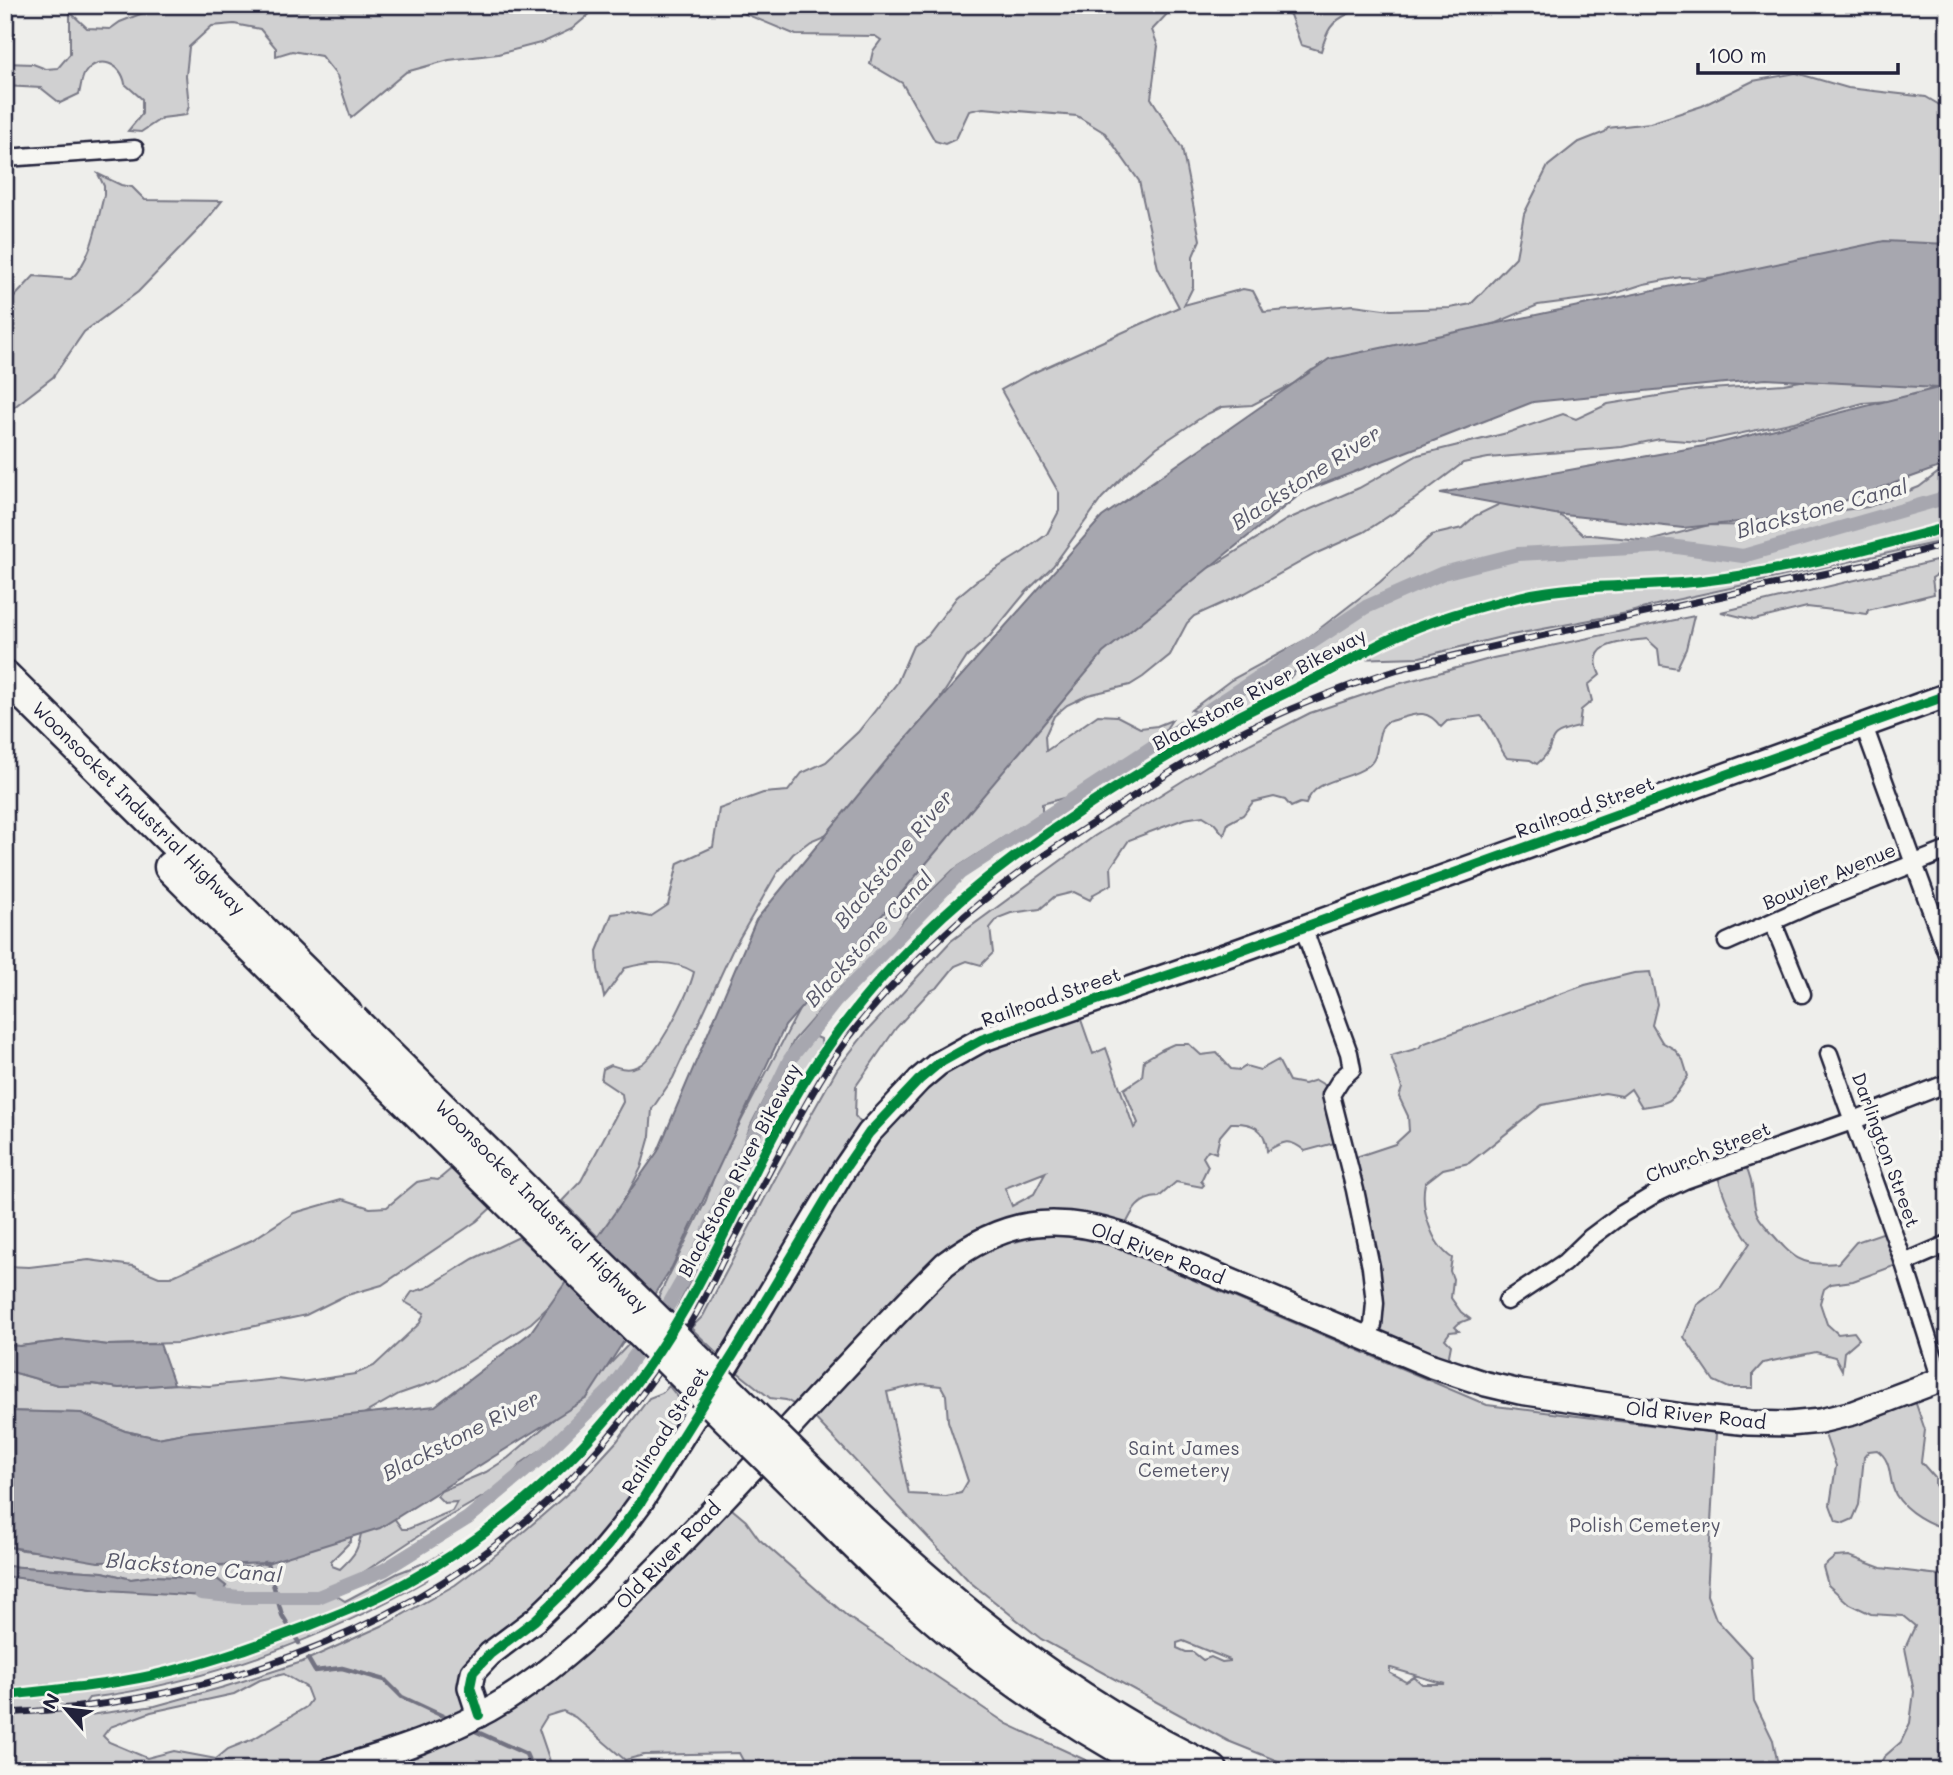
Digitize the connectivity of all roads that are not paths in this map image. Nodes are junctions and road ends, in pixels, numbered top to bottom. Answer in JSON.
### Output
{"nodes":[{"id":1,"x":135,"y":149,"type":"dead end"},
{"id":2,"x":5,"y":158,"type":"edge"},
{"id":3,"x":5,"y":676,"type":"edge"},
{"id":4,"x":1948,"y":695,"type":"edge"},
{"id":5,"x":5,"y":704,"type":"edge"},
{"id":6,"x":1864,"y":726,"type":"junction"},
{"id":7,"x":1948,"y":850,"type":"edge"},
{"id":8,"x":1912,"y":863,"type":"junction"},
{"id":9,"x":1773,"y":923,"type":"junction"},
{"id":10,"x":1303,"y":927,"type":"junction"},
{"id":11,"x":1727,"y":942,"type":"dead end"},
{"id":12,"x":1948,"y":957,"type":"edge"},
{"id":13,"x":1802,"y":994,"type":"dead end"},
{"id":14,"x":339,"y":1020,"type":"junction"},
{"id":15,"x":1829,"y":1054,"type":"dead end"},
{"id":16,"x":1948,"y":1083,"type":"edge"},
{"id":17,"x":1852,"y":1121,"type":"junction"},
{"id":18,"x":1948,"y":1244,"type":"edge"},
{"id":19,"x":1904,"y":1263,"type":"junction"},
{"id":20,"x":1507,"y":1301,"type":"dead end"},
{"id":21,"x":1366,"y":1338,"type":"junction"},
{"id":22,"x":1944,"y":1378,"type":"edge"},
{"id":23,"x":814,"y":1489,"type":"junction"},
{"id":24,"x":479,"y":1715,"type":"junction"},
{"id":25,"x":331,"y":1770,"type":"edge"},
{"id":26,"x":1159,"y":1770,"type":"edge"},
{"id":27,"x":1212,"y":1770,"type":"edge"}],
"edges":[{"from":1,"to":2,"type":"street"},
{"from":3,"to":14,"type":"highway","name":"Woonsocket Industrial Highway"},
{"from":4,"to":6,"type":"street","name":"Railroad Street"},
{"from":5,"to":14,"type":"highway","name":"Woonsocket Industrial Highway"},
{"from":6,"to":8,"type":"street"},
{"from":6,"to":10,"type":"street","name":"Railroad Street"},
{"from":7,"to":8,"type":"street","name":"Bouvier Avenue"},
{"from":8,"to":9,"type":"street","name":"Bouvier Avenue"},
{"from":8,"to":12,"type":"street"},
{"from":9,"to":11,"type":"street","name":"Bouvier Avenue"},
{"from":9,"to":13,"type":"street"},
{"from":10,"to":21,"type":"street"},
{"from":10,"to":24,"type":"street","name":"Railroad Street"},
{"from":14,"to":23,"type":"highway","name":"Woonsocket Industrial Highway","bridge":true},
{"from":15,"to":17,"type":"street","name":"Darlington Street"},
{"from":16,"to":17,"type":"street","name":"Church Street"},
{"from":17,"to":19,"type":"street","name":"Darlington Street"},
{"from":17,"to":20,"type":"street","name":"Church Street"},
{"from":18,"to":19,"type":"street"},
{"from":19,"to":22,"type":"street","name":"Darlington Street"},
{"from":21,"to":22,"type":"street","name":"Old River Road"},
{"from":21,"to":24,"type":"street","name":"Old River Road"},
{"from":23,"to":26,"type":"highway","name":"Woonsocket Industrial Highway"},
{"from":23,"to":27,"type":"highway","name":"Woonsocket Industrial Highway"},
{"from":24,"to":25,"type":"street","name":"Old River Road"}]}
